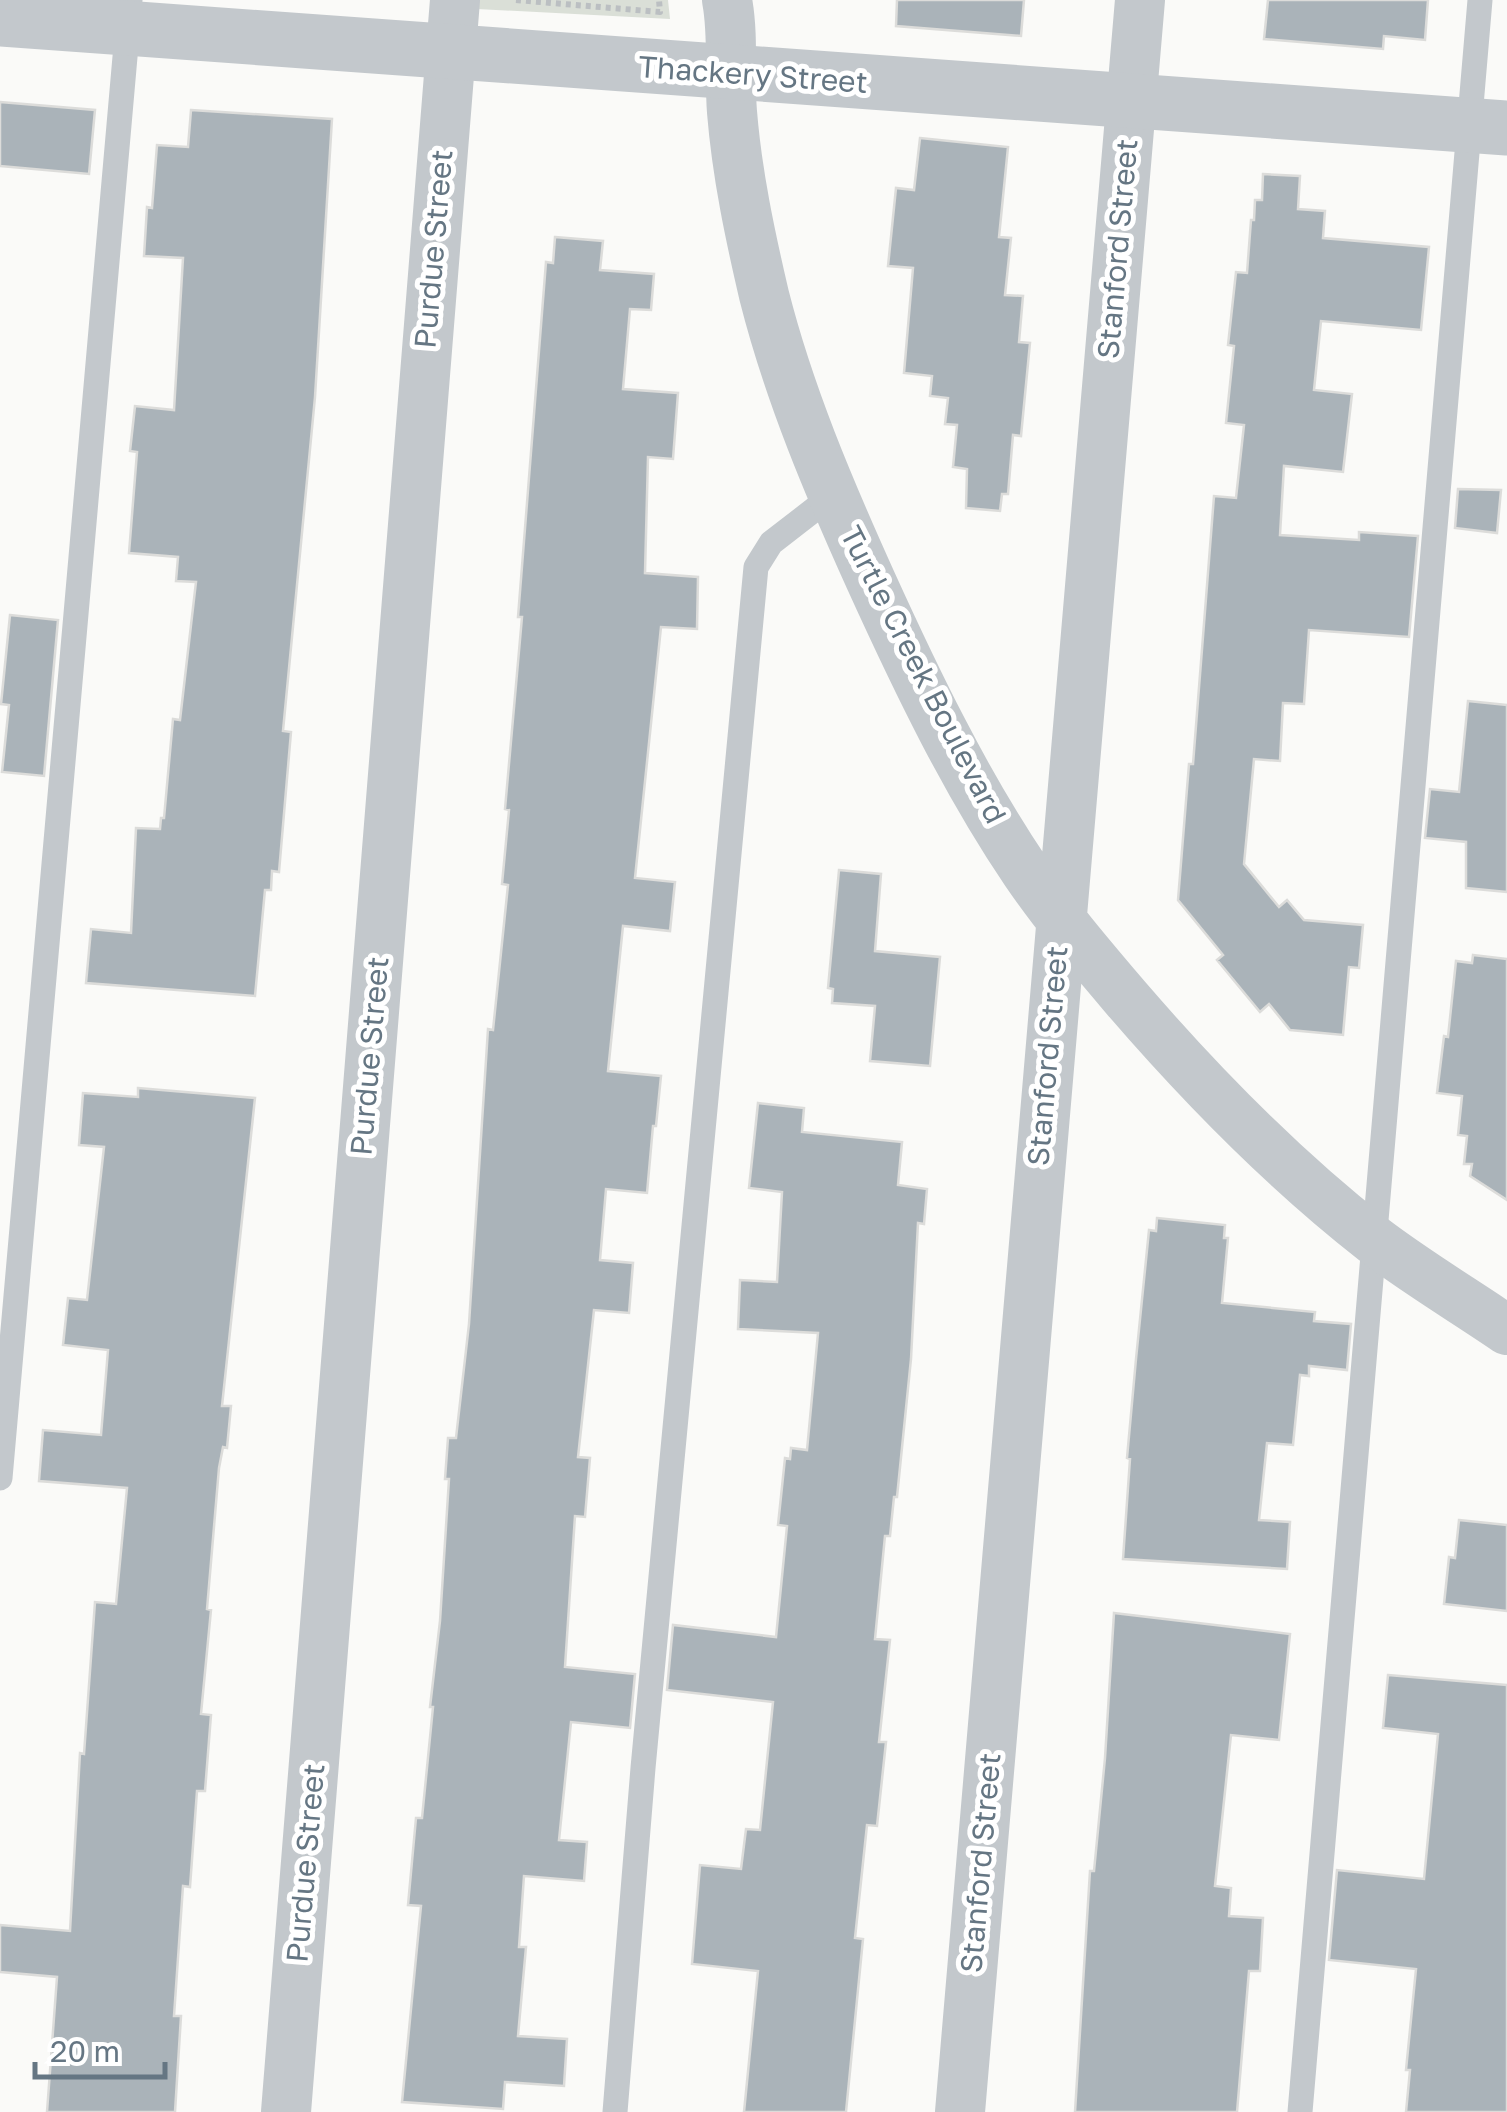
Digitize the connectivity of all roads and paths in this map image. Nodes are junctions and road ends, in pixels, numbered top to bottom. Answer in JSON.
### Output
{"nodes":[{"id":1,"x":516,"y":0,"type":"edge"},
{"id":2,"x":659,"y":0,"type":"edge"},
{"id":3,"x":728,"y":0,"type":"edge"},
{"id":4,"x":1140,"y":0,"type":"edge"},
{"id":5,"x":1480,"y":0,"type":"edge"},
{"id":6,"x":128,"y":14,"type":"edge"},
{"id":7,"x":0,"y":19,"type":"edge"},
{"id":8,"x":452,"y":26,"type":"edge"},
{"id":9,"x":731,"y":74,"type":"junction"},
{"id":10,"x":1130,"y":102,"type":"junction"},
{"id":11,"x":1488,"y":127,"type":"edge"},
{"id":12,"x":832,"y":495,"type":"junction"},
{"id":13,"x":1060,"y":917,"type":"junction"},
{"id":14,"x":1375,"y":1240,"type":"junction"},
{"id":15,"x":1507,"y":1330,"type":"edge"},
{"id":16,"x":0,"y":1478,"type":"edge"},
{"id":17,"x":286,"y":2112,"type":"edge"},
{"id":18,"x":615,"y":2112,"type":"edge"},
{"id":19,"x":960,"y":2112,"type":"edge"},
{"id":20,"x":1300,"y":2112,"type":"edge"}],
"edges":[{"from":1,"to":2,"type":"path"},
{"from":3,"to":9,"type":"street","name":"Turtle Creek Boulevard"},
{"from":4,"to":10,"type":"street","name":"Stanford Street"},
{"from":5,"to":11,"type":"lane"},
{"from":6,"to":7,"type":"street","name":"Thackery Street"},
{"from":6,"to":8,"type":"street","name":"Thackery Street"},
{"from":6,"to":16,"type":"lane"},
{"from":8,"to":9,"type":"street","name":"Thackery Street"},
{"from":8,"to":17,"type":"street","name":"Purdue Street"},
{"from":9,"to":10,"type":"street","name":"Thackery Street"},
{"from":9,"to":12,"type":"street","name":"Turtle Creek Boulevard"},
{"from":10,"to":11,"type":"street","name":"Thackery Street"},
{"from":10,"to":13,"type":"street","name":"Stanford Street"},
{"from":11,"to":14,"type":"lane"},
{"from":12,"to":13,"type":"street","name":"Turtle Creek Boulevard"},
{"from":12,"to":18,"type":"lane"},
{"from":13,"to":14,"type":"street","name":"Turtle Creek Boulevard"},
{"from":13,"to":19,"type":"street","name":"Stanford Street"},
{"from":14,"to":15,"type":"street","name":"Turtle Creek Boulevard"},
{"from":14,"to":20,"type":"lane"}]}
